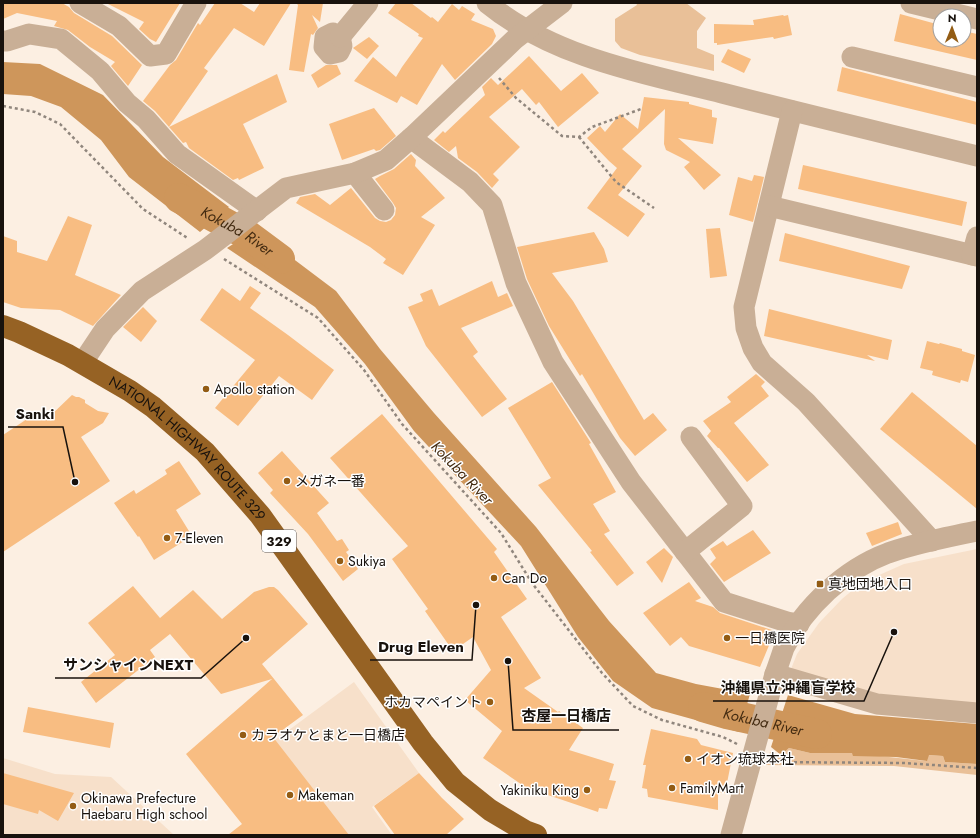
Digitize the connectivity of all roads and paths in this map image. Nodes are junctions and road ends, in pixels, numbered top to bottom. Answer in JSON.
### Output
{"nodes":[{"id":1,"x":80,"y":3,"type":"edge"},
{"id":2,"x":196,"y":3,"type":"edge"},
{"id":3,"x":368,"y":3,"type":"edge"},
{"id":4,"x":487,"y":3,"type":"edge"},
{"id":5,"x":562,"y":3,"type":"edge"},
{"id":6,"x":911,"y":3,"type":"edge"},
{"id":7,"x":977,"y":19,"type":"edge"},
{"id":8,"x":528,"y":30,"type":"junction"},
{"id":9,"x":340,"y":37,"type":"dead end"},
{"id":10,"x":3,"y":40,"type":"edge"},
{"id":11,"x":852,"y":57,"type":"dead end"},
{"id":12,"x":488,"y":65,"type":"junction"},
{"id":13,"x":977,"y":87,"type":"edge"},
{"id":14,"x":3,"y":106,"type":"edge"},
{"id":15,"x":641,"y":108,"type":"dead end"},
{"id":16,"x":792,"y":111,"type":"junction"},
{"id":17,"x":579,"y":137,"type":"junction"},
{"id":18,"x":412,"y":138,"type":"junction"},
{"id":19,"x":977,"y":156,"type":"edge"},
{"id":20,"x":355,"y":174,"type":"junction"},
{"id":21,"x":769,"y":206,"type":"junction"},
{"id":22,"x":654,"y":208,"type":"dead end"},
{"id":23,"x":384,"y":210,"type":"dead end"},
{"id":24,"x":257,"y":211,"type":"junction"},
{"id":25,"x":190,"y":240,"type":"dead end"},
{"id":26,"x":975,"y":249,"type":"edge"},
{"id":27,"x":220,"y":257,"type":"dead end"},
{"id":28,"x":3,"y":326,"type":"edge"},
{"id":29,"x":83,"y":362,"type":"junction"},
{"id":30,"x":691,"y":437,"type":"dead end"},
{"id":31,"x":977,"y":531,"type":"edge"},
{"id":32,"x":932,"y":541,"type":"junction"},
{"id":33,"x":685,"y":552,"type":"junction"},
{"id":34,"x":799,"y":624,"type":"junction"},
{"id":35,"x":773,"y":681,"type":"junction"},
{"id":36,"x":977,"y":713,"type":"edge"},
{"id":37,"x":750,"y":750,"type":"junction"},
{"id":38,"x":977,"y":768,"type":"edge"},
{"id":39,"x":536,"y":835,"type":"edge"},
{"id":40,"x":731,"y":835,"type":"edge"}],
"edges":[{"from":1,"to":2,"type":"street"},
{"from":3,"to":9,"type":"street"},
{"from":4,"to":8,"type":"street"},
{"from":5,"to":8,"type":"street"},
{"from":6,"to":7,"type":"street"},
{"from":8,"to":12,"type":"street"},
{"from":8,"to":16,"type":"street"},
{"from":10,"to":24,"type":"street"},
{"from":11,"to":13,"type":"street"},
{"from":12,"to":17,"type":"path"},
{"from":12,"to":18,"type":"street"},
{"from":14,"to":25,"type":"path"},
{"from":15,"to":17,"type":"path"},
{"from":16,"to":19,"type":"street"},
{"from":16,"to":21,"type":"street"},
{"from":17,"to":22,"type":"path"},
{"from":18,"to":20,"type":"street"},
{"from":18,"to":33,"type":"street"},
{"from":20,"to":23,"type":"street"},
{"from":20,"to":24,"type":"street"},
{"from":21,"to":26,"type":"street"},
{"from":21,"to":32,"type":"street"},
{"from":24,"to":29,"type":"street"},
{"from":27,"to":37,"type":"path"},
{"from":28,"to":29,"type":"highway","name":"NATIONAL HIGHWAY ROUTE 329","number":"329"},
{"from":29,"to":39,"type":"highway","name":"NATIONAL HIGHWAY ROUTE 329","number":"329"},
{"from":30,"to":33,"type":"street"},
{"from":31,"to":32,"type":"street"},
{"from":32,"to":34,"type":"street"},
{"from":33,"to":34,"type":"street"},
{"from":34,"to":35,"type":"street"},
{"from":35,"to":36,"type":"street"},
{"from":35,"to":37,"type":"street"},
{"from":37,"to":38,"type":"path"},
{"from":37,"to":40,"type":"street"}]}
